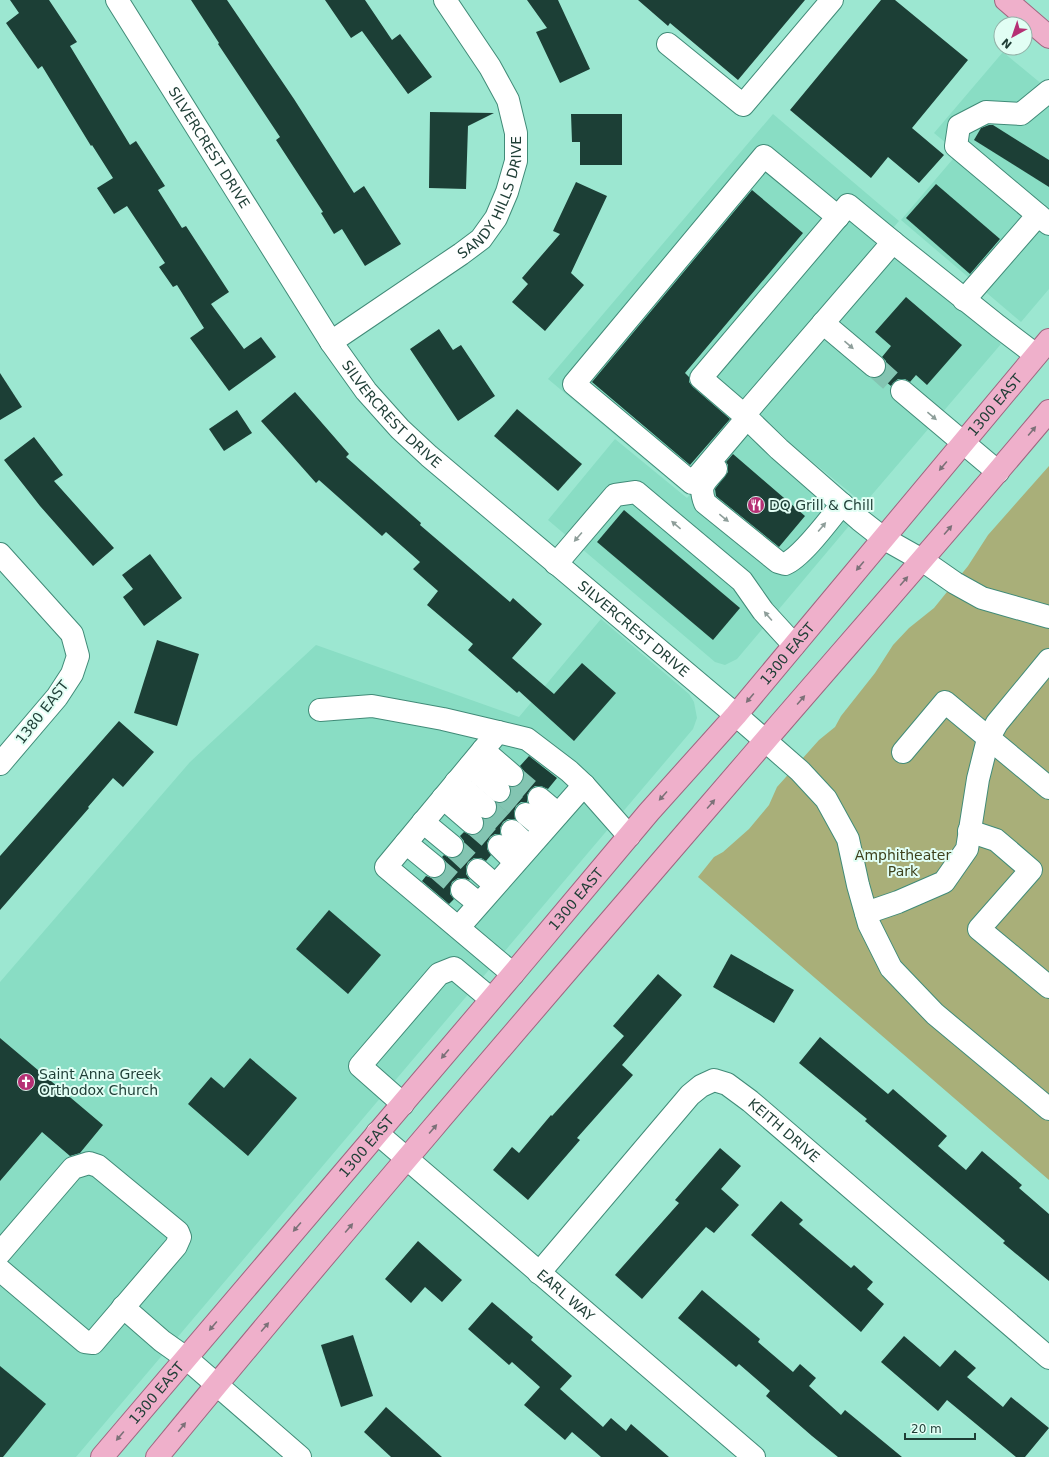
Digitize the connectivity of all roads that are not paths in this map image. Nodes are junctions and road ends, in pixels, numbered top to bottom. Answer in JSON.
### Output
{"nodes":[{"id":1,"x":117,"y":0,"type":"edge"},
{"id":2,"x":445,"y":0,"type":"edge"},
{"id":3,"x":832,"y":0,"type":"edge"},
{"id":4,"x":1006,"y":0,"type":"edge"},
{"id":5,"x":1049,"y":37,"type":"edge"},
{"id":6,"x":668,"y":44,"type":"dead end"},
{"id":7,"x":1049,"y":90,"type":"edge"},
{"id":8,"x":838,"y":217,"type":"junction"},
{"id":9,"x":1044,"y":220,"type":"edge"},
{"id":10,"x":893,"y":242,"type":"junction"},
{"id":11,"x":964,"y":300,"type":"junction"},
{"id":12,"x":823,"y":323,"type":"junction"},
{"id":13,"x":331,"y":342,"type":"junction"},
{"id":14,"x":1043,"y":348,"type":"edge"},
{"id":15,"x":874,"y":366,"type":"tunnel mouth"},
{"id":16,"x":902,"y":391,"type":"tunnel mouth"},
{"id":17,"x":1049,"y":411,"type":"edge"},
{"id":18,"x":748,"y":419,"type":"junction"},
{"id":19,"x":963,"y":442,"type":"junction"},
{"id":20,"x":998,"y":472,"type":"junction"},
{"id":21,"x":842,"y":504,"type":"junction"},
{"id":22,"x":883,"y":538,"type":"junction"},
{"id":23,"x":0,"y":554,"type":"edge"},
{"id":24,"x":922,"y":560,"type":"junction"},
{"id":25,"x":556,"y":564,"type":"junction"},
{"id":26,"x":1049,"y":617,"type":"edge"},
{"id":27,"x":794,"y":645,"type":"junction"},
{"id":28,"x":1049,"y":660,"type":"edge"},
{"id":29,"x":320,"y":710,"type":"dead end"},
{"id":30,"x":736,"y":715,"type":"junction"},
{"id":31,"x":498,"y":732,"type":"junction"},
{"id":32,"x":988,"y":739,"type":"junction"},
{"id":33,"x":766,"y":740,"type":"junction"},
{"id":34,"x":483,"y":750,"type":"junction"},
{"id":35,"x":903,"y":752,"type":"dead end"},
{"id":36,"x":0,"y":764,"type":"edge"},
{"id":37,"x":456,"y":782,"type":"junction"},
{"id":38,"x":584,"y":785,"type":"junction"},
{"id":39,"x":1049,"y":788,"type":"edge"},
{"id":40,"x":492,"y":799,"type":"junction"},
{"id":41,"x":533,"y":806,"type":"tunnel mouth"},
{"id":42,"x":551,"y":821,"type":"junction"},
{"id":43,"x":423,"y":822,"type":"junction"},
{"id":44,"x":969,"y":831,"type":"junction"},
{"id":45,"x":629,"y":836,"type":"junction"},
{"id":46,"x":505,"y":838,"type":"tunnel mouth"},
{"id":47,"x":406,"y":843,"type":"junction"},
{"id":48,"x":452,"y":846,"type":"tunnel mouth"},
{"id":49,"x":522,"y":854,"type":"junction"},
{"id":50,"x":434,"y":866,"type":"tunnel mouth"},
{"id":51,"x":478,"y":870,"type":"tunnel mouth"},
{"id":52,"x":495,"y":885,"type":"junction"},
{"id":53,"x":462,"y":890,"type":"tunnel mouth"},
{"id":54,"x":478,"y":904,"type":"junction"},
{"id":55,"x":866,"y":913,"type":"junction"},
{"id":56,"x":459,"y":927,"type":"junction"},
{"id":57,"x":513,"y":974,"type":"junction"},
{"id":58,"x":1049,"y":987,"type":"edge"},
{"id":59,"x":491,"y":999,"type":"junction"},
{"id":60,"x":403,"y":1104,"type":"junction"},
{"id":61,"x":1049,"y":1109,"type":"edge"},
{"id":62,"x":377,"y":1133,"type":"junction"},
{"id":63,"x":407,"y":1159,"type":"junction"},
{"id":64,"x":0,"y":1254,"type":"edge"},
{"id":65,"x":0,"y":1270,"type":"edge"},
{"id":66,"x":540,"y":1273,"type":"junction"},
{"id":67,"x":123,"y":1307,"type":"junction"},
{"id":68,"x":186,"y":1358,"type":"junction"},
{"id":69,"x":1049,"y":1358,"type":"edge"},
{"id":70,"x":216,"y":1385,"type":"junction"},
{"id":71,"x":102,"y":1457,"type":"edge"},
{"id":72,"x":157,"y":1457,"type":"edge"},
{"id":73,"x":300,"y":1457,"type":"edge"},
{"id":74,"x":754,"y":1457,"type":"edge"}],
"edges":[{"from":1,"to":13,"type":"street","name":"SILVERCREST DRIVE"},
{"from":2,"to":13,"type":"street","name":"SANDY HILLS DRIVE"},
{"from":3,"to":6,"type":"street"},
{"from":4,"to":5,"type":"main road"},
{"from":7,"to":9,"type":"street"},
{"from":8,"to":10,"type":"street"},
{"from":8,"to":18,"type":"street"},
{"from":8,"to":18,"type":"street"},
{"from":9,"to":11,"type":"street"},
{"from":10,"to":11,"type":"street"},
{"from":10,"to":12,"type":"street"},
{"from":11,"to":14,"type":"street"},
{"from":12,"to":15,"type":"street","one_way":true},
{"from":12,"to":18,"type":"street"},
{"from":13,"to":25,"type":"street","name":"SILVERCREST DRIVE"},
{"from":14,"to":19,"type":"main road","name":"1300 EAST"},
{"from":16,"to":19,"type":"street","one_way":true},
{"from":20,"to":17,"type":"main road","one_way":true},
{"from":18,"to":21,"type":"street"},
{"from":18,"to":21,"type":"street","one_way":true},
{"from":19,"to":20,"type":"street"},
{"from":19,"to":22,"type":"main road","name":"1300 EAST","one_way":true},
{"from":24,"to":20,"type":"main road","one_way":true},
{"from":21,"to":22,"type":"street"},
{"from":22,"to":24,"type":"street"},
{"from":22,"to":27,"type":"main road","name":"1300 EAST","one_way":true},
{"from":23,"to":36,"type":"street","name":"1380 EAST"},
{"from":24,"to":26,"type":"street"},
{"from":33,"to":24,"type":"main road","one_way":true},
{"from":27,"to":25,"type":"street","one_way":true},
{"from":25,"to":30,"type":"street","name":"SILVERCREST DRIVE"},
{"from":27,"to":30,"type":"main road","name":"1300 EAST","one_way":true},
{"from":28,"to":32,"type":"street"},
{"from":29,"to":31,"type":"street"},
{"from":30,"to":33,"type":"street","name":"SILVERCREST DRIVE"},
{"from":30,"to":45,"type":"main road","name":"1300 EAST","one_way":true},
{"from":31,"to":34,"type":"street"},
{"from":31,"to":38,"type":"street"},
{"from":32,"to":35,"type":"street"},
{"from":32,"to":39,"type":"street"},
{"from":32,"to":44,"type":"street"},
{"from":33,"to":55,"type":"street","name":"SILVERCREST DRIVE"},
{"from":63,"to":33,"type":"main road","one_way":true},
{"from":34,"to":37,"type":"street"},
{"from":34,"to":40,"type":"street"},
{"from":37,"to":40,"type":"street"},
{"from":37,"to":40,"type":"street"},
{"from":37,"to":43,"type":"street"},
{"from":38,"to":42,"type":"street"},
{"from":38,"to":45,"type":"street"},
{"from":41,"to":42,"type":"street"},
{"from":42,"to":49,"type":"street"},
{"from":43,"to":47,"type":"street"},
{"from":43,"to":48,"type":"street"},
{"from":44,"to":55,"type":"street"},
{"from":44,"to":58,"type":"street"},
{"from":45,"to":57,"type":"main road","name":"1300 EAST"},
{"from":46,"to":49,"type":"street"},
{"from":47,"to":50,"type":"street"},
{"from":47,"to":56,"type":"street"},
{"from":49,"to":52,"type":"street"},
{"from":51,"to":52,"type":"street"},
{"from":52,"to":54,"type":"street"},
{"from":53,"to":54,"type":"street"},
{"from":54,"to":56,"type":"street"},
{"from":55,"to":61,"type":"street","name":"SILVERCREST DRIVE"},
{"from":56,"to":57,"type":"street"},
{"from":57,"to":59,"type":"main road","name":"1300 EAST"},
{"from":59,"to":60,"type":"main road","name":"1300 EAST","one_way":true},
{"from":59,"to":60,"type":"street"},
{"from":60,"to":62,"type":"main road","name":"1300 EAST"},
{"from":62,"to":63,"type":"street","name":"EARL WAY"},
{"from":62,"to":68,"type":"main road","name":"1300 EAST","one_way":true},
{"from":63,"to":66,"type":"street","name":"EARL WAY"},
{"from":70,"to":63,"type":"main road","one_way":true},
{"from":64,"to":67,"type":"street"},
{"from":65,"to":67,"type":"street"},
{"from":66,"to":69,"type":"street","name":"KEITH DRIVE"},
{"from":66,"to":74,"type":"street","name":"EARL WAY"},
{"from":67,"to":68,"type":"street"},
{"from":68,"to":70,"type":"street"},
{"from":68,"to":71,"type":"main road","name":"1300 EAST","one_way":true},
{"from":72,"to":70,"type":"main road","one_way":true},
{"from":70,"to":73,"type":"street"}]}
